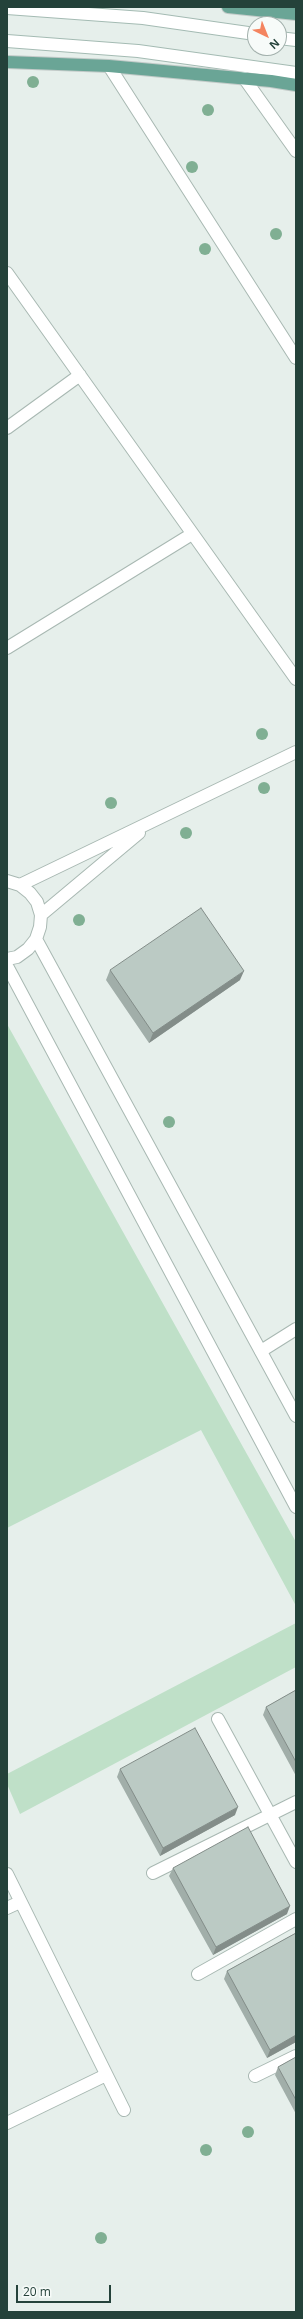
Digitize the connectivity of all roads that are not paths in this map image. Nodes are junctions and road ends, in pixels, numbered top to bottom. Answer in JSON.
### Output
{"nodes":[{"id":1,"x":228,"y":7,"type":"edge"},
{"id":2,"x":7,"y":8,"type":"edge"},
{"id":3,"x":296,"y":14,"type":"edge"},
{"id":4,"x":247,"y":33,"type":"edge"},
{"id":5,"x":7,"y":41,"type":"edge"},
{"id":6,"x":7,"y":62,"type":"edge"},
{"id":7,"x":109,"y":66,"type":"junction"},
{"id":8,"x":296,"y":73,"type":"edge"},
{"id":9,"x":244,"y":78,"type":"junction"},
{"id":10,"x":296,"y":85,"type":"edge"},
{"id":11,"x":296,"y":150,"type":"edge"},
{"id":12,"x":7,"y":273,"type":"edge"},
{"id":13,"x":296,"y":358,"type":"edge"},
{"id":14,"x":80,"y":375,"type":"junction"},
{"id":15,"x":7,"y":428,"type":"edge"},
{"id":16,"x":192,"y":534,"type":"junction"},
{"id":17,"x":7,"y":648,"type":"edge"},
{"id":18,"x":296,"y":679,"type":"edge"},
{"id":19,"x":296,"y":752,"type":"edge"},
{"id":20,"x":154,"y":821,"type":"junction"},
{"id":21,"x":7,"y":881,"type":"edge"},
{"id":22,"x":20,"y":885,"type":"junction"},
{"id":23,"x":41,"y":915,"type":"junction"},
{"id":24,"x":36,"y":939,"type":"junction"},
{"id":25,"x":7,"y":959,"type":"edge"},
{"id":26,"x":7,"y":966,"type":"edge"},
{"id":27,"x":296,"y":1329,"type":"edge"},
{"id":28,"x":261,"y":1352,"type":"junction"},
{"id":29,"x":296,"y":1416,"type":"edge"},
{"id":30,"x":296,"y":1507,"type":"edge"},
{"id":31,"x":218,"y":1718,"type":"dead end"},
{"id":32,"x":296,"y":1802,"type":"edge"},
{"id":33,"x":269,"y":1815,"type":"junction"},
{"id":34,"x":296,"y":1862,"type":"edge"},
{"id":35,"x":153,"y":1873,"type":"dead end"},
{"id":36,"x":7,"y":1874,"type":"edge"},
{"id":37,"x":20,"y":1902,"type":"junction"},
{"id":38,"x":7,"y":1908,"type":"edge"},
{"id":39,"x":296,"y":1919,"type":"edge"},
{"id":40,"x":198,"y":1974,"type":"dead end"},
{"id":41,"x":296,"y":2056,"type":"edge"},
{"id":42,"x":106,"y":2075,"type":"junction"},
{"id":43,"x":255,"y":2076,"type":"dead end"},
{"id":44,"x":124,"y":2110,"type":"dead end"},
{"id":45,"x":7,"y":2123,"type":"edge"}],
"edges":[{"from":1,"to":3,"type":"main road"},
{"from":2,"to":4,"type":"street"},
{"from":5,"to":8,"type":"street"},
{"from":6,"to":7,"type":"main road"},
{"from":7,"to":9,"type":"main road"},
{"from":7,"to":13,"type":"street"},
{"from":9,"to":10,"type":"main road"},
{"from":9,"to":11,"type":"street"},
{"from":12,"to":14,"type":"street"},
{"from":14,"to":15,"type":"street"},
{"from":14,"to":16,"type":"street"},
{"from":16,"to":17,"type":"street"},
{"from":16,"to":18,"type":"street"},
{"from":19,"to":20,"type":"street"},
{"from":20,"to":22,"type":"street"},
{"from":20,"to":23,"type":"street"},
{"from":21,"to":22,"type":"street"},
{"from":22,"to":23,"type":"street"},
{"from":23,"to":24,"type":"street"},
{"from":24,"to":25,"type":"street"},
{"from":24,"to":28,"type":"street"},
{"from":26,"to":30,"type":"street"},
{"from":27,"to":28,"type":"street"},
{"from":28,"to":29,"type":"street"},
{"from":31,"to":33,"type":"street"},
{"from":32,"to":33,"type":"street"},
{"from":33,"to":34,"type":"street"},
{"from":33,"to":35,"type":"street"},
{"from":36,"to":37,"type":"street"},
{"from":37,"to":38,"type":"street"},
{"from":37,"to":42,"type":"street"},
{"from":39,"to":40,"type":"street"},
{"from":41,"to":43,"type":"street"},
{"from":42,"to":44,"type":"street"},
{"from":42,"to":45,"type":"street"}]}
